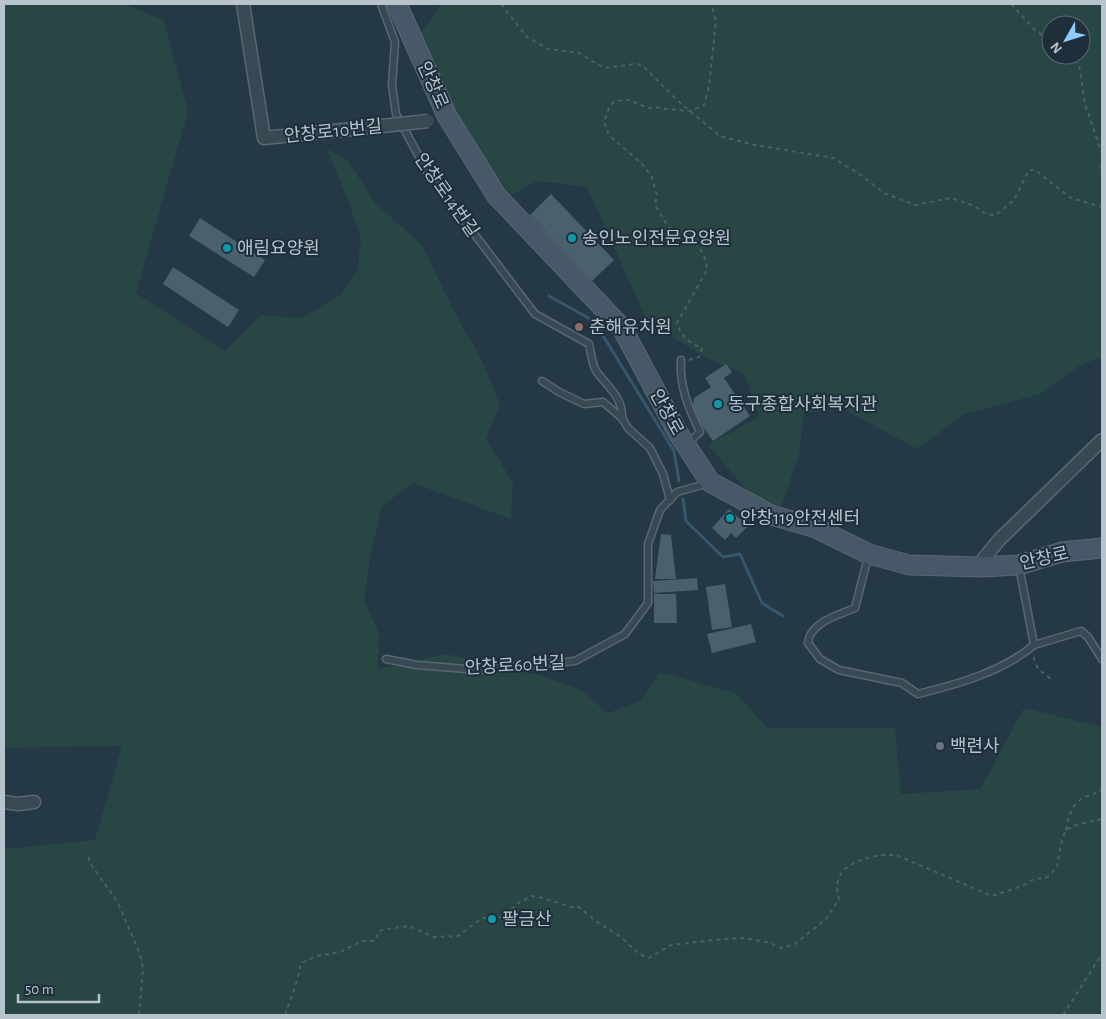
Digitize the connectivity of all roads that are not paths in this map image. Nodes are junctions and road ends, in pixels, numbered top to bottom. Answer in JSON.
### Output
{"nodes":[{"id":1,"x":243,"y":4,"type":"edge"},
{"id":2,"x":381,"y":4,"type":"edge"},
{"id":3,"x":397,"y":4,"type":"edge"},
{"id":4,"x":447,"y":116,"type":"junction"},
{"id":5,"x":681,"y":360,"type":"road end"},
{"id":6,"x":542,"y":381,"type":"dead end"},
{"id":7,"x":622,"y":418,"type":"junction"},
{"id":8,"x":1102,"y":440,"type":"edge"},
{"id":9,"x":686,"y":445,"type":"junction"},
{"id":10,"x":710,"y":482,"type":"junction"},
{"id":11,"x":670,"y":500,"type":"junction"},
{"id":12,"x":1102,"y":548,"type":"edge"},
{"id":13,"x":869,"y":554,"type":"junction"},
{"id":14,"x":1019,"y":565,"type":"junction"},
{"id":15,"x":976,"y":567,"type":"junction"},
{"id":16,"x":1034,"y":644,"type":"junction"},
{"id":17,"x":386,"y":659,"type":"dead end"},
{"id":18,"x":1102,"y":659,"type":"edge"},
{"id":19,"x":4,"y":802,"type":"edge"},
{"id":20,"x":34,"y":802,"type":"dead end"},
{"id":21,"x":18,"y":804,"type":"junction"},
{"id":22,"x":4,"y":811,"type":"edge"}],
"edges":[{"from":1,"to":4,"type":"street","name":"안창로10번길","bridge":true},
{"from":2,"to":7,"type":"lane","name":"안창로14번길"},
{"from":3,"to":4,"type":"street","name":"안창로"},
{"from":4,"to":9,"type":"street","name":"안창로"},
{"from":5,"to":9,"type":"lane"},
{"from":6,"to":7,"type":"lane"},
{"from":7,"to":11,"type":"lane"},
{"from":8,"to":15,"type":"street"},
{"from":9,"to":10,"type":"street","name":"안창로"},
{"from":10,"to":11,"type":"lane","name":"안창로60번길"},
{"from":10,"to":13,"type":"street","name":"안창로"},
{"from":11,"to":17,"type":"lane","name":"안창로60번길"},
{"from":12,"to":14,"type":"street","name":"안창로"},
{"from":13,"to":15,"type":"street","name":"안창로"},
{"from":13,"to":16,"type":"lane"},
{"from":14,"to":15,"type":"street","name":"안창로"},
{"from":14,"to":16,"type":"lane"},
{"from":16,"to":18,"type":"lane"},
{"from":19,"to":21,"type":"street"},
{"from":20,"to":21,"type":"street"},
{"from":21,"to":22,"type":"street"}]}
